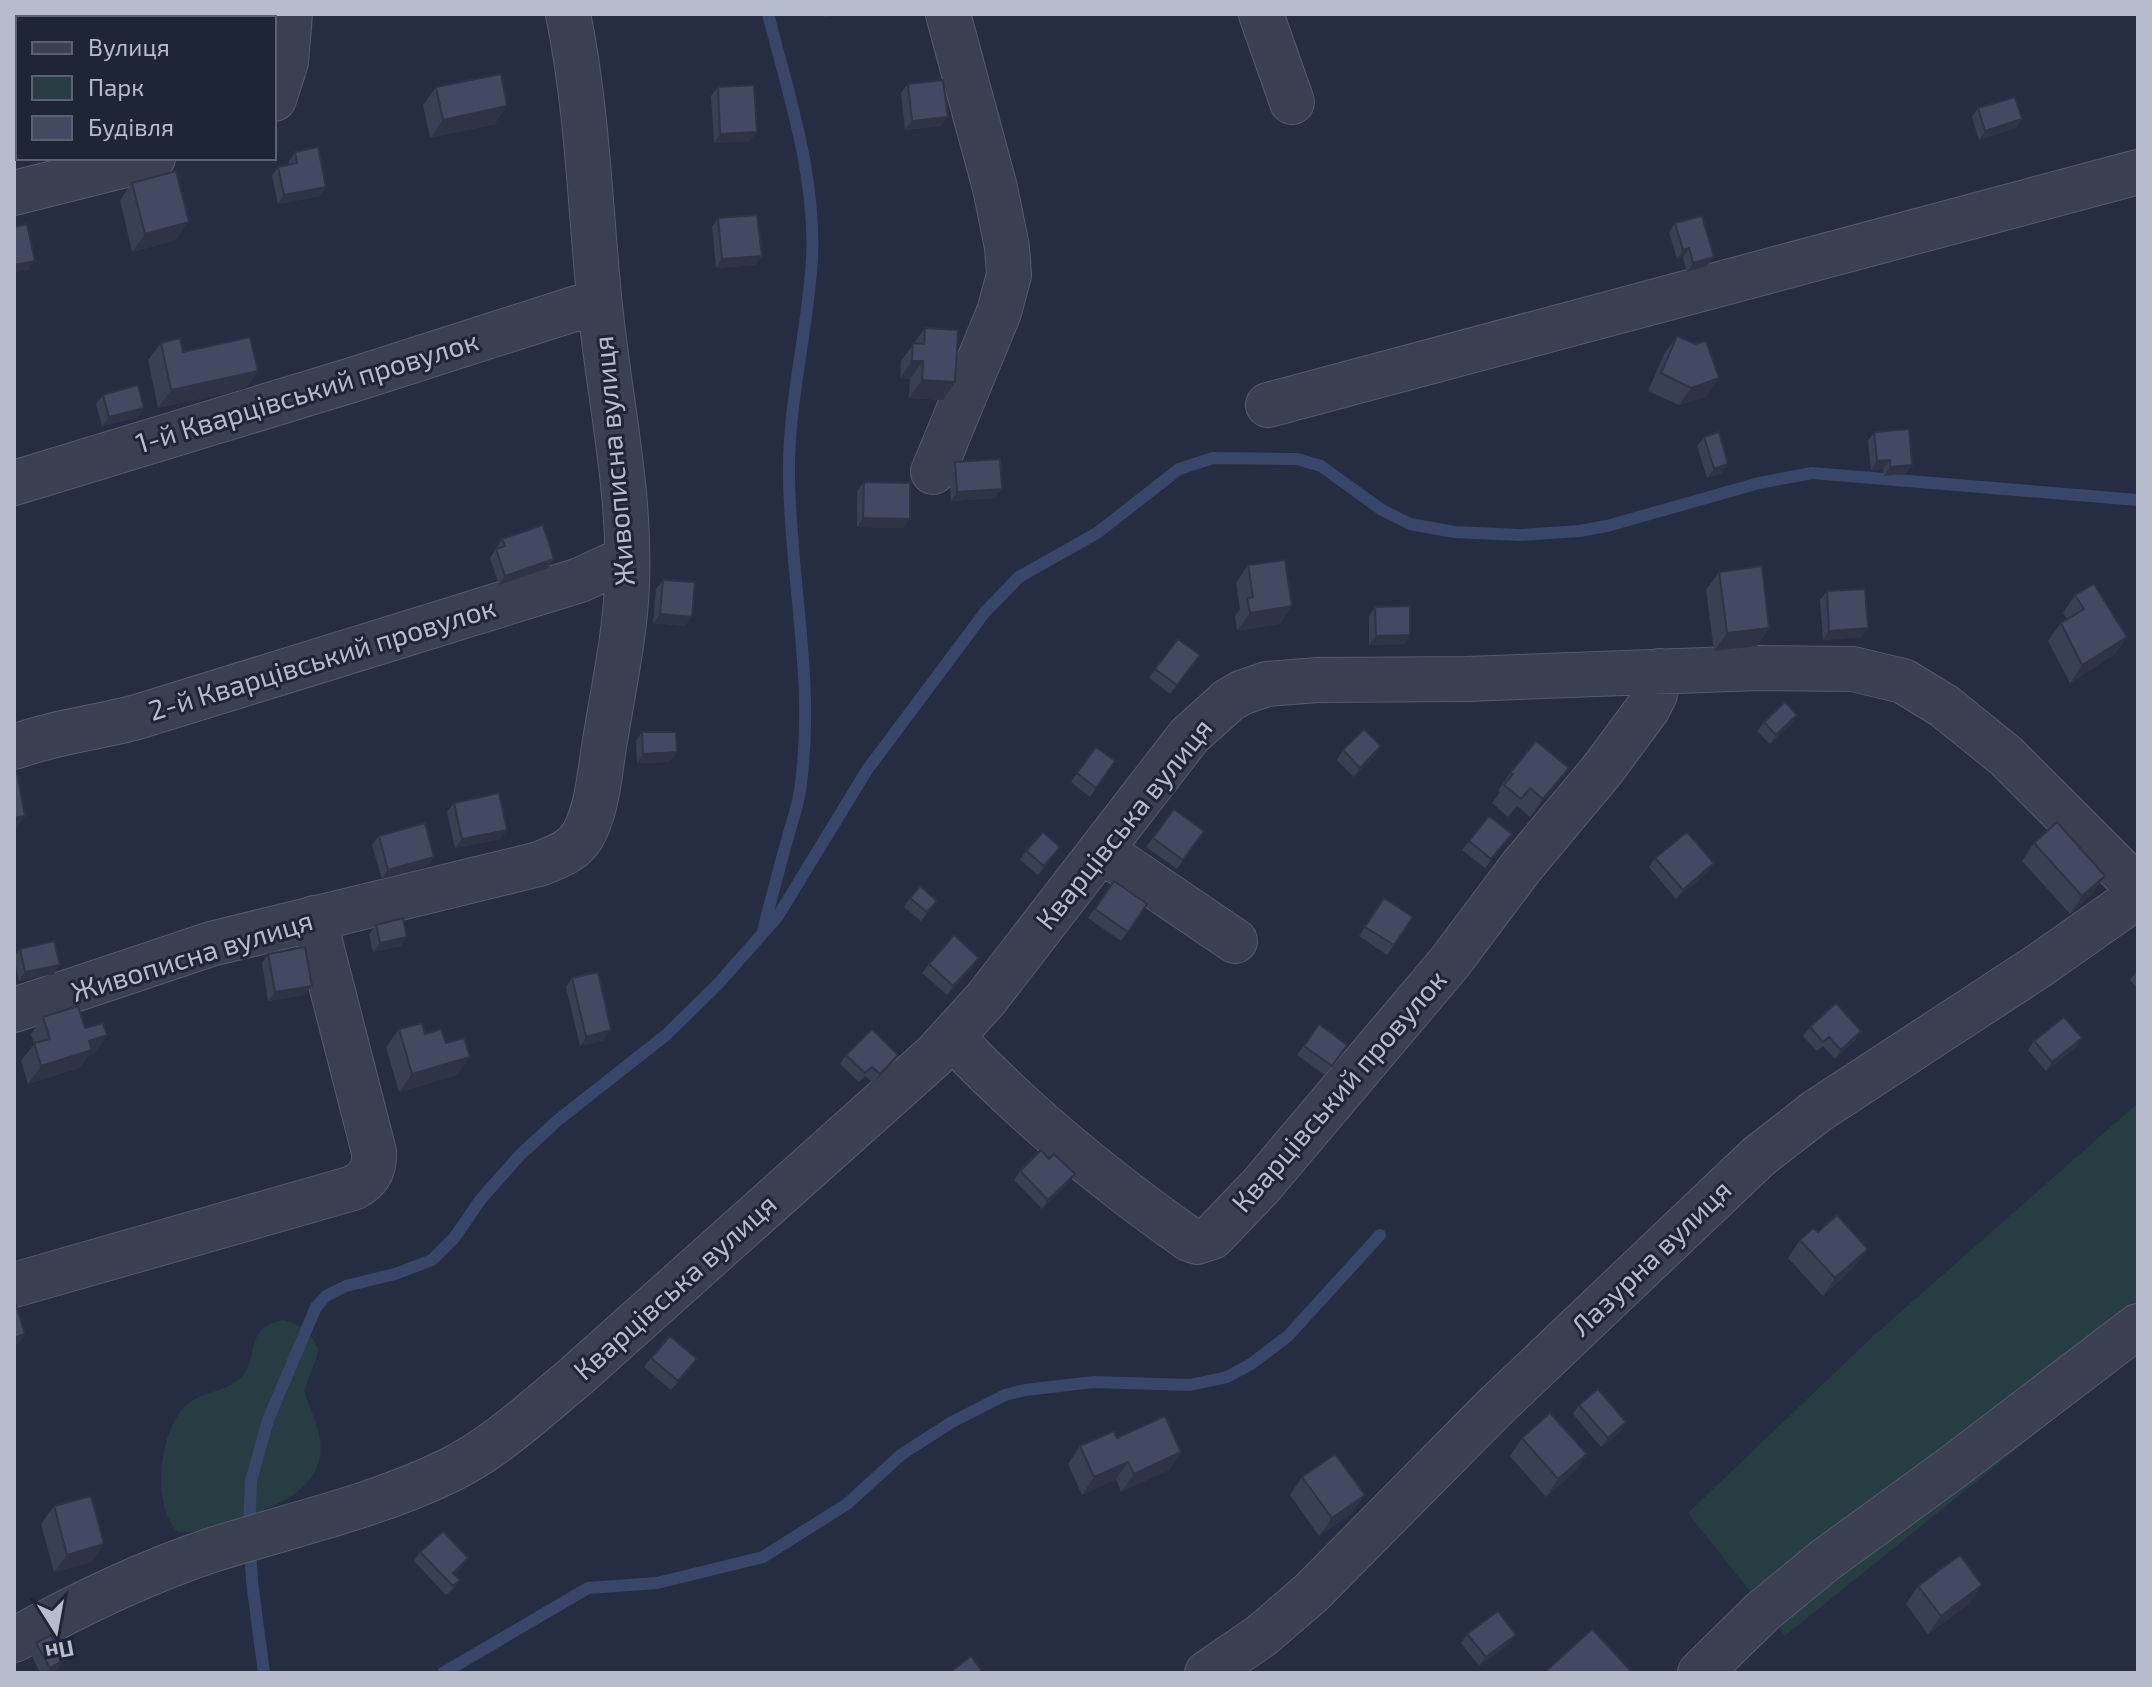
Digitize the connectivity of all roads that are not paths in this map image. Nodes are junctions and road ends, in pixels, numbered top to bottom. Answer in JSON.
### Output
{"nodes":[{"id":1,"x":290,"y":14,"type":"edge"},
{"id":2,"x":568,"y":14,"type":"edge"},
{"id":3,"x":948,"y":14,"type":"edge"},
{"id":4,"x":1261,"y":14,"type":"edge"},
{"id":5,"x":276,"y":93,"type":"edge"},
{"id":6,"x":1292,"y":102,"type":"dead end"},
{"id":7,"x":145,"y":160,"type":"edge"},
{"id":8,"x":2138,"y":172,"type":"edge"},
{"id":9,"x":14,"y":193,"type":"edge"},
{"id":10,"x":599,"y":301,"type":"junction"},
{"id":11,"x":1268,"y":405,"type":"dead end"},
{"id":12,"x":933,"y":472,"type":"dead end"},
{"id":13,"x":14,"y":483,"type":"edge"},
{"id":14,"x":627,"y":558,"type":"junction"},
{"id":15,"x":1660,"y":671,"type":"junction"},
{"id":16,"x":14,"y":747,"type":"edge"},
{"id":17,"x":1101,"y":850,"type":"junction"},
{"id":18,"x":2138,"y":888,"type":"edge"},
{"id":19,"x":2138,"y":896,"type":"edge"},
{"id":20,"x":314,"y":918,"type":"junction"},
{"id":21,"x":1235,"y":941,"type":"dead end"},
{"id":22,"x":14,"y":1010,"type":"edge"},
{"id":23,"x":952,"y":1037,"type":"junction"},
{"id":24,"x":14,"y":1285,"type":"edge"},
{"id":25,"x":2138,"y":1326,"type":"edge"},
{"id":26,"x":14,"y":1640,"type":"edge"},
{"id":27,"x":1207,"y":1673,"type":"edge"},
{"id":28,"x":1700,"y":1673,"type":"edge"}],
"edges":[{"from":1,"to":5,"type":"street"},
{"from":2,"to":10,"type":"street","name":"Живописна вулиця"},
{"from":3,"to":12,"type":"street"},
{"from":4,"to":6,"type":"street"},
{"from":7,"to":9,"type":"street"},
{"from":8,"to":11,"type":"street"},
{"from":10,"to":13,"type":"street","name":"1-й Кварцівський провулок"},
{"from":10,"to":14,"type":"street","name":"Живописна вулиця"},
{"from":14,"to":16,"type":"street","name":"2-й Кварцівський провулок"},
{"from":14,"to":20,"type":"street","name":"Живописна вулиця"},
{"from":15,"to":17,"type":"street","name":"Кварцівська вулиця"},
{"from":15,"to":18,"type":"street","name":"Кварцівська вулиця"},
{"from":15,"to":23,"type":"street","name":"Кварцівський провулок"},
{"from":17,"to":21,"type":"street"},
{"from":17,"to":23,"type":"street","name":"Кварцівська вулиця"},
{"from":19,"to":27,"type":"street","name":"Лазурна вулиця"},
{"from":20,"to":22,"type":"street","name":"Живописна вулиця"},
{"from":20,"to":24,"type":"street"},
{"from":23,"to":26,"type":"street","name":"Кварцівська вулиця"},
{"from":25,"to":28,"type":"street"}]}
